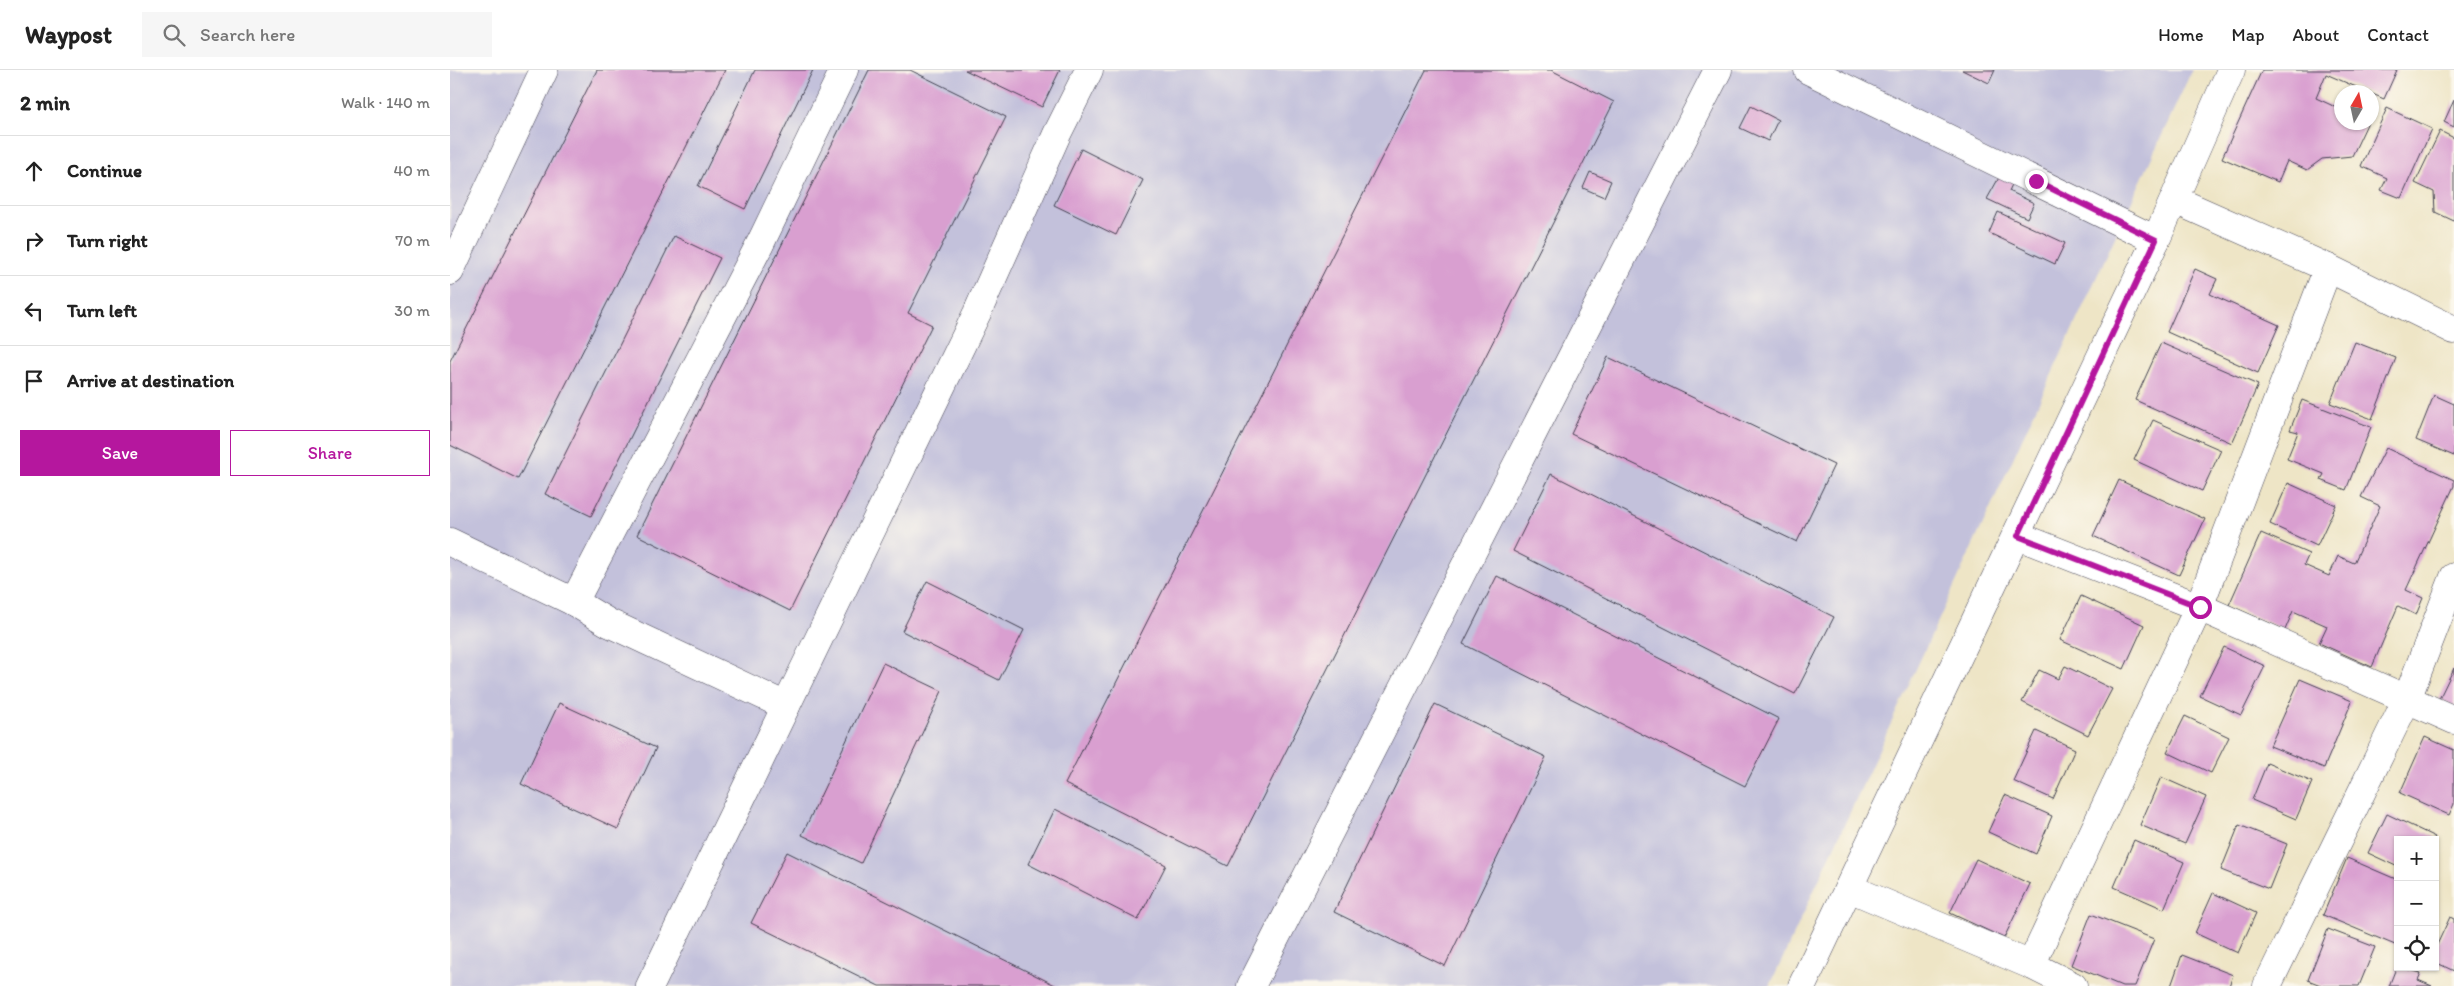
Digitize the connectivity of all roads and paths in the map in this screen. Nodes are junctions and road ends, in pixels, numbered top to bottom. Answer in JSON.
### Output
{"nodes":[{"id":1,"x":544,"y":70,"type":"edge"},
{"id":2,"x":844,"y":70,"type":"edge"},
{"id":3,"x":1089,"y":70,"type":"edge"},
{"id":4,"x":1718,"y":70,"type":"edge"},
{"id":5,"x":1808,"y":70,"type":"edge"},
{"id":6,"x":2232,"y":70,"type":"edge"},
{"id":7,"x":2175,"y":200,"type":"junction"},
{"id":8,"x":2156,"y":240,"type":"junction"},
{"id":9,"x":2328,"y":268,"type":"junction"},
{"id":10,"x":450,"y":271,"type":"edge"},
{"id":11,"x":2454,"y":330,"type":"edge"},
{"id":12,"x":2018,"y":536,"type":"junction"},
{"id":13,"x":450,"y":542,"type":"edge"},
{"id":14,"x":2454,"y":577,"type":"edge"},
{"id":15,"x":574,"y":602,"type":"junction"},
{"id":16,"x":2200,"y":607,"type":"junction"},
{"id":17,"x":2407,"y":699,"type":"junction"},
{"id":18,"x":786,"y":706,"type":"junction"},
{"id":19,"x":2454,"y":720,"type":"edge"},
{"id":20,"x":1849,"y":888,"type":"junction"},
{"id":21,"x":2031,"y":965,"type":"junction"},
{"id":22,"x":650,"y":986,"type":"edge"},
{"id":23,"x":1252,"y":986,"type":"edge"},
{"id":24,"x":1802,"y":986,"type":"edge"},
{"id":25,"x":2073,"y":986,"type":"edge"},
{"id":26,"x":2267,"y":986,"type":"edge"}],
"edges":[{"from":1,"to":10,"type":"street"},
{"from":2,"to":15,"type":"street"},
{"from":3,"to":18,"type":"street"},
{"from":4,"to":23,"type":"street"},
{"from":5,"to":8,"type":"street"},
{"from":6,"to":7,"type":"street"},
{"from":7,"to":8,"type":"street"},
{"from":7,"to":9,"type":"street"},
{"from":8,"to":12,"type":"street"},
{"from":9,"to":11,"type":"street"},
{"from":9,"to":16,"type":"street"},
{"from":12,"to":16,"type":"street"},
{"from":12,"to":20,"type":"street"},
{"from":13,"to":15,"type":"street"},
{"from":14,"to":17,"type":"street"},
{"from":15,"to":18,"type":"street"},
{"from":16,"to":17,"type":"street"},
{"from":16,"to":21,"type":"street"},
{"from":17,"to":19,"type":"street"},
{"from":17,"to":26,"type":"street"},
{"from":18,"to":22,"type":"street"},
{"from":20,"to":21,"type":"street"},
{"from":20,"to":24,"type":"street"},
{"from":21,"to":25,"type":"street"}]}
